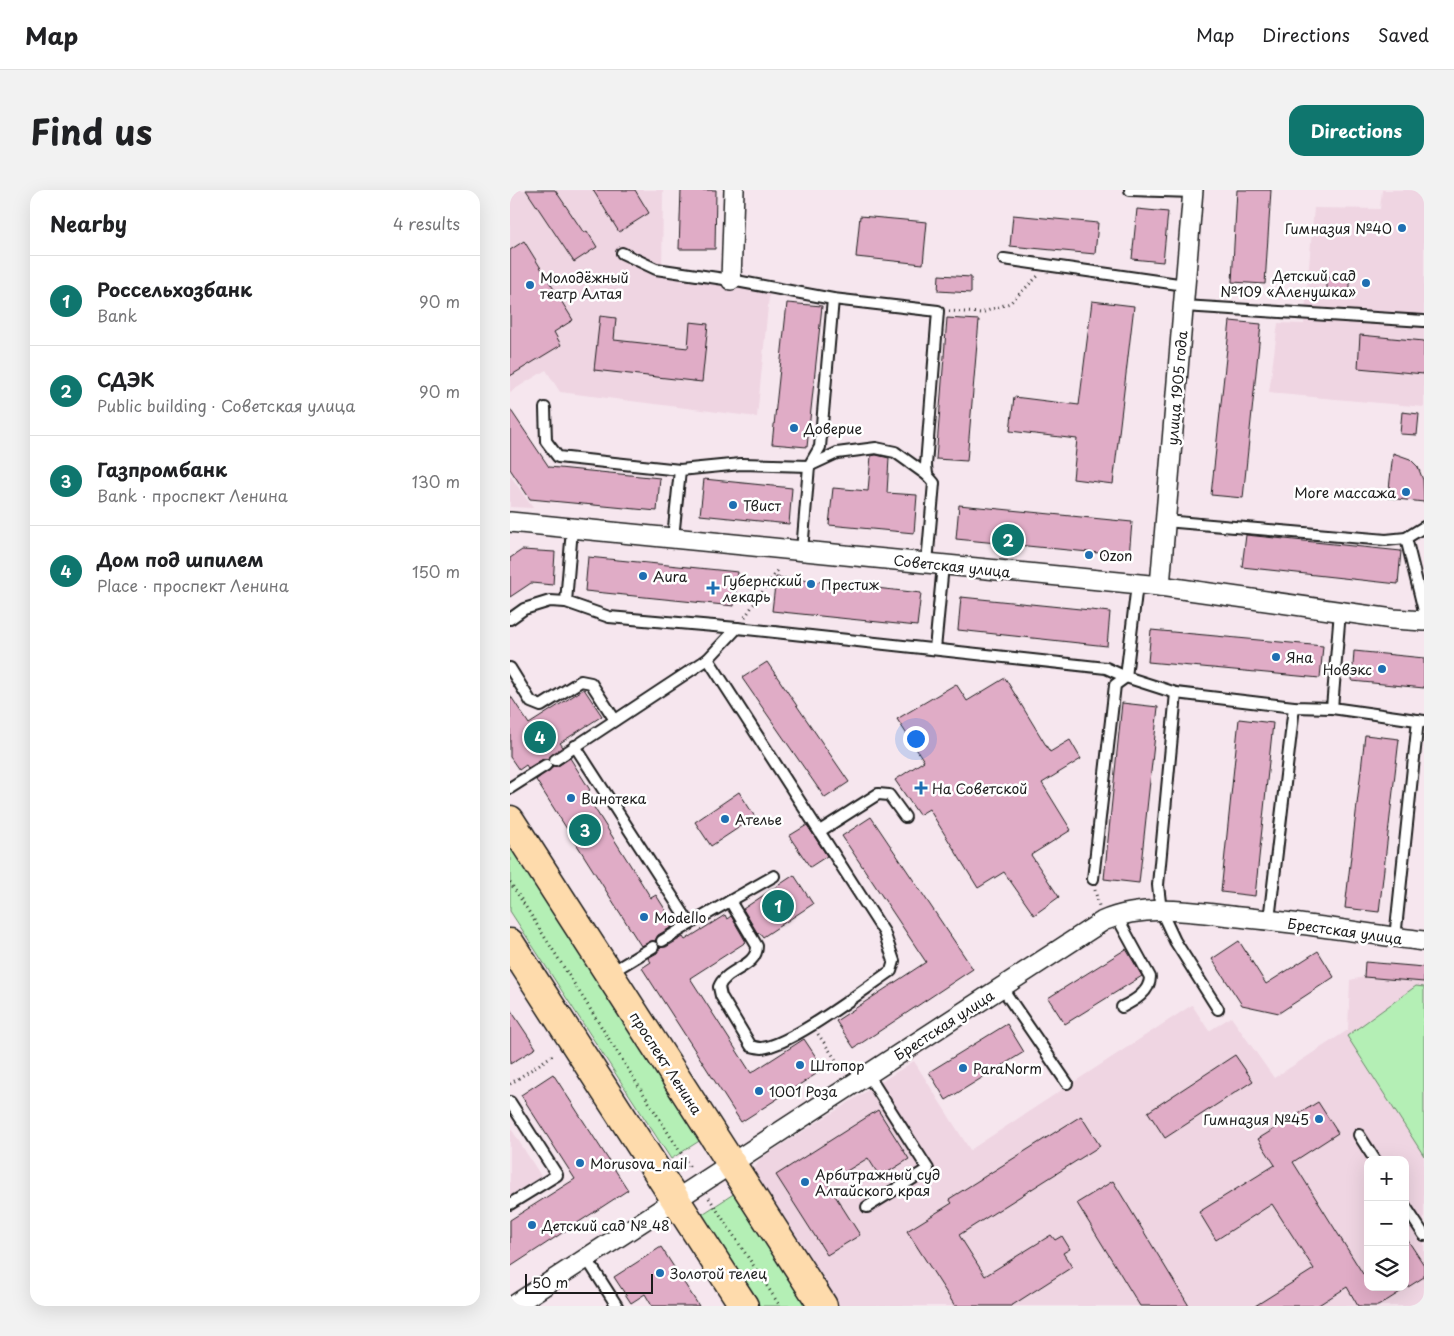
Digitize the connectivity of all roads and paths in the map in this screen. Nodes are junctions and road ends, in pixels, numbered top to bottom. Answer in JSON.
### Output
{"nodes":[{"id":1,"x":734,"y":190,"type":"edge"},
{"id":2,"x":1130,"y":190,"type":"edge"},
{"id":3,"x":1193,"y":191,"type":"edge"},
{"id":4,"x":622,"y":253,"type":"dead end"},
{"id":5,"x":1004,"y":259,"type":"dead end"},
{"id":6,"x":1050,"y":265,"type":"junction"},
{"id":7,"x":730,"y":280,"type":"junction"},
{"id":8,"x":1185,"y":285,"type":"junction"},
{"id":9,"x":833,"y":299,"type":"junction"},
{"id":10,"x":1184,"y":306,"type":"junction"},
{"id":11,"x":938,"y":311,"type":"junction"},
{"id":12,"x":1424,"y":321,"type":"edge"},
{"id":13,"x":545,"y":408,"type":"dead end"},
{"id":14,"x":809,"y":466,"type":"junction"},
{"id":15,"x":680,"y":470,"type":"junction"},
{"id":16,"x":927,"y":475,"type":"junction"},
{"id":17,"x":1165,"y":521,"type":"junction"},
{"id":18,"x":510,"y":522,"type":"edge"},
{"id":19,"x":1424,"y":527,"type":"edge"},
{"id":20,"x":572,"y":529,"type":"junction"},
{"id":21,"x":673,"y":538,"type":"junction"},
{"id":22,"x":1406,"y":538,"type":"junction"},
{"id":23,"x":802,"y":551,"type":"junction"},
{"id":24,"x":935,"y":564,"type":"junction"},
{"id":25,"x":778,"y":569,"type":"dead end"},
{"id":26,"x":1137,"y":584,"type":"junction"},
{"id":27,"x":1160,"y":586,"type":"junction"},
{"id":28,"x":566,"y":602,"type":"junction"},
{"id":29,"x":1424,"y":611,"type":"edge"},
{"id":30,"x":1340,"y":612,"type":"junction"},
{"id":31,"x":510,"y":618,"type":"edge"},
{"id":32,"x":1393,"y":619,"type":"junction"},
{"id":33,"x":1424,"y":621,"type":"edge"},
{"id":34,"x":737,"y":628,"type":"junction"},
{"id":35,"x":935,"y":650,"type":"junction"},
{"id":36,"x":708,"y":659,"type":"junction"},
{"id":37,"x":510,"y":668,"type":"edge"},
{"id":38,"x":1126,"y":677,"type":"junction"},
{"id":39,"x":1176,"y":693,"type":"junction"},
{"id":40,"x":1294,"y":707,"type":"junction"},
{"id":41,"x":1332,"y":708,"type":"junction"},
{"id":42,"x":615,"y":720,"type":"junction"},
{"id":43,"x":1421,"y":720,"type":"edge"},
{"id":44,"x":575,"y":746,"type":"junction"},
{"id":45,"x":510,"y":788,"type":"edge"},
{"id":46,"x":905,"y":817,"type":"dead end"},
{"id":47,"x":510,"y":820,"type":"edge"},
{"id":48,"x":820,"y":831,"type":"junction"},
{"id":49,"x":774,"y":876,"type":"dead end"},
{"id":50,"x":1093,"y":879,"type":"joint"},
{"id":51,"x":510,"y":882,"type":"edge"},
{"id":52,"x":730,"y":901,"type":"junction"},
{"id":53,"x":1161,"y":911,"type":"junction"},
{"id":54,"x":1110,"y":918,"type":"junction"},
{"id":55,"x":1269,"y":920,"type":"junction"},
{"id":56,"x":690,"y":924,"type":"junction"},
{"id":57,"x":1395,"y":938,"type":"junction"},
{"id":58,"x":1424,"y":941,"type":"edge"},
{"id":59,"x":510,"y":943,"type":"edge"},
{"id":60,"x":609,"y":974,"type":"junction"},
{"id":61,"x":1002,"y":988,"type":"junction"},
{"id":62,"x":1122,"y":1007,"type":"dead end"},
{"id":63,"x":1218,"y":1009,"type":"dead end"},
{"id":64,"x":812,"y":1025,"type":"junction"},
{"id":65,"x":553,"y":1055,"type":"dead end"},
{"id":66,"x":860,"y":1080,"type":"junction"},
{"id":67,"x":1067,"y":1083,"type":"dead end"},
{"id":68,"x":510,"y":1084,"type":"edge"},
{"id":69,"x":510,"y":1102,"type":"edge"},
{"id":70,"x":1359,"y":1135,"type":"dead end"},
{"id":71,"x":1372,"y":1156,"type":"edge"},
{"id":72,"x":732,"y":1165,"type":"junction"},
{"id":73,"x":701,"y":1185,"type":"junction"},
{"id":74,"x":676,"y":1201,"type":"junction"},
{"id":75,"x":510,"y":1204,"type":"edge"},
{"id":76,"x":867,"y":1208,"type":"dead end"},
{"id":77,"x":1409,"y":1212,"type":"edge"},
{"id":78,"x":1424,"y":1235,"type":"edge"},
{"id":79,"x":587,"y":1258,"type":"junction"},
{"id":80,"x":513,"y":1306,"type":"edge"},
{"id":81,"x":618,"y":1306,"type":"edge"},
{"id":82,"x":744,"y":1306,"type":"edge"},
{"id":83,"x":780,"y":1306,"type":"edge"},
{"id":84,"x":823,"y":1306,"type":"edge"}],
"edges":[{"from":1,"to":7,"type":"street"},
{"from":2,"to":3,"type":"lane"},
{"from":3,"to":8,"type":"street","name":"улица 1905 года"},
{"from":4,"to":7,"type":"lane"},
{"from":5,"to":6,"type":"lane"},
{"from":6,"to":8,"type":"lane"},
{"from":6,"to":11,"type":"path"},
{"from":7,"to":9,"type":"lane"},
{"from":8,"to":10,"type":"street","name":"улица 1905 года"},
{"from":9,"to":11,"type":"lane"},
{"from":9,"to":14,"type":"lane"},
{"from":10,"to":12,"type":"lane"},
{"from":10,"to":17,"type":"street","name":"улица 1905 года"},
{"from":11,"to":16,"type":"lane"},
{"from":13,"to":15,"type":"lane"},
{"from":14,"to":15,"type":"lane"},
{"from":14,"to":16,"type":"lane"},
{"from":14,"to":23,"type":"lane"},
{"from":15,"to":21,"type":"lane"},
{"from":16,"to":24,"type":"lane"},
{"from":17,"to":22,"type":"lane"},
{"from":17,"to":27,"type":"street","name":"улица 1905 года"},
{"from":18,"to":20,"type":"street","name":"Советская улица"},
{"from":19,"to":22,"type":"lane"},
{"from":20,"to":21,"type":"street","name":"Советская улица"},
{"from":20,"to":28,"type":"lane"},
{"from":21,"to":23,"type":"street","name":"Советская улица"},
{"from":22,"to":29,"type":"lane"},
{"from":23,"to":24,"type":"street","name":"Советская улица"},
{"from":24,"to":26,"type":"street","name":"Советская улица"},
{"from":24,"to":35,"type":"lane"},
{"from":25,"to":34,"type":"path"},
{"from":26,"to":27,"type":"street","name":"Советская улица"},
{"from":26,"to":38,"type":"lane"},
{"from":27,"to":30,"type":"street","name":"Советская улица"},
{"from":28,"to":31,"type":"lane"},
{"from":28,"to":34,"type":"lane"},
{"from":29,"to":32,"type":"street","name":"Советская улица"},
{"from":30,"to":32,"type":"street","name":"Советская улица"},
{"from":30,"to":41,"type":"lane"},
{"from":32,"to":33,"type":"street","name":"Советская улица"},
{"from":34,"to":35,"type":"lane"},
{"from":34,"to":36,"type":"lane"},
{"from":35,"to":38,"type":"lane"},
{"from":36,"to":42,"type":"lane"},
{"from":36,"to":48,"type":"lane"},
{"from":37,"to":42,"type":"lane"},
{"from":38,"to":39,"type":"lane"},
{"from":38,"to":50,"type":"lane"},
{"from":39,"to":40,"type":"lane"},
{"from":39,"to":53,"type":"lane"},
{"from":40,"to":41,"type":"lane"},
{"from":40,"to":55,"type":"lane"},
{"from":41,"to":43,"type":"lane"},
{"from":42,"to":44,"type":"lane"},
{"from":43,"to":57,"type":"lane"},
{"from":44,"to":45,"type":"lane"},
{"from":44,"to":56,"type":"lane"},
{"from":46,"to":48,"type":"lane"},
{"from":47,"to":60,"type":"main road","name":"проспект Ленина"},
{"from":48,"to":64,"type":"lane"},
{"from":49,"to":52,"type":"lane"},
{"from":50,"to":54,"type":"path"},
{"from":51,"to":73,"type":"path"},
{"from":52,"to":56,"type":"lane"},
{"from":52,"to":64,"type":"lane"},
{"from":53,"to":54,"type":"street","name":"Брестская улица"},
{"from":53,"to":55,"type":"street","name":"Брестская улица"},
{"from":53,"to":63,"type":"lane"},
{"from":54,"to":61,"type":"street","name":"Брестская улица"},
{"from":54,"to":62,"type":"lane"},
{"from":55,"to":57,"type":"street","name":"Брестская улица"},
{"from":56,"to":60,"type":"lane"},
{"from":57,"to":58,"type":"street","name":"Брестская улица"},
{"from":59,"to":74,"type":"main road"},
{"from":60,"to":72,"type":"main road","name":"проспект Ленина"},
{"from":61,"to":66,"type":"street","name":"Брестская улица"},
{"from":61,"to":67,"type":"lane"},
{"from":64,"to":66,"type":"path"},
{"from":65,"to":68,"type":"path"},
{"from":66,"to":72,"type":"street","name":"Брестская улица"},
{"from":66,"to":76,"type":"lane"},
{"from":69,"to":75,"type":"lane"},
{"from":70,"to":71,"type":"lane"},
{"from":72,"to":73,"type":"street","name":"Брестская улица"},
{"from":72,"to":84,"type":"main road","name":"проспект Ленина"},
{"from":73,"to":74,"type":"street","name":"Брестская улица"},
{"from":73,"to":83,"type":"path"},
{"from":74,"to":79,"type":"street","name":"Брестская улица"},
{"from":74,"to":82,"type":"main road"},
{"from":77,"to":78,"type":"lane"},
{"from":79,"to":80,"type":"street","name":"Брестская улица"},
{"from":79,"to":81,"type":"lane"}]}
